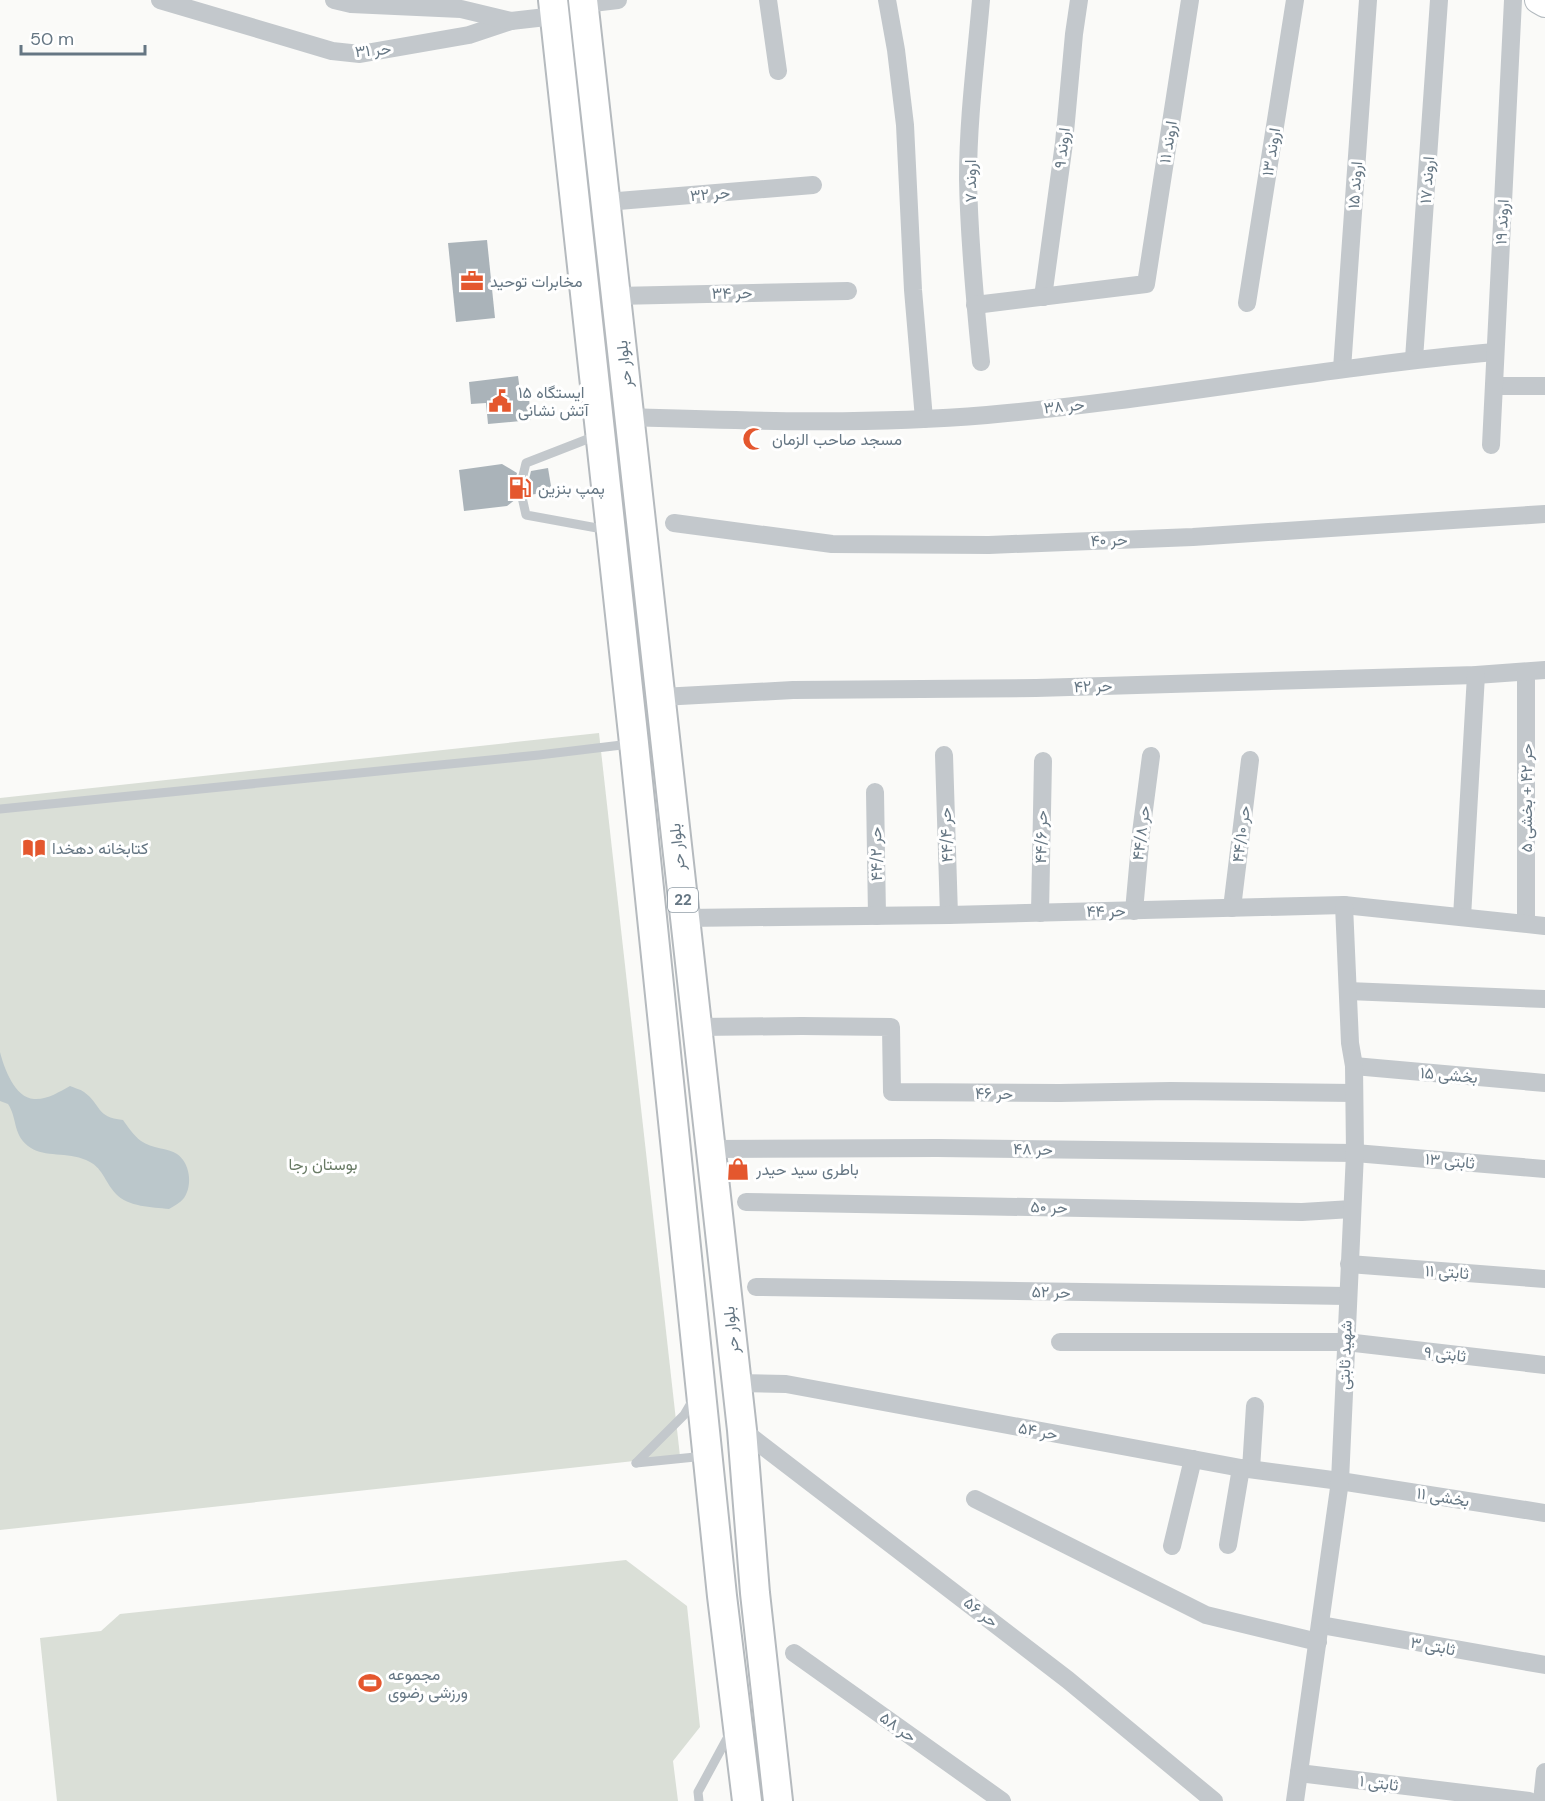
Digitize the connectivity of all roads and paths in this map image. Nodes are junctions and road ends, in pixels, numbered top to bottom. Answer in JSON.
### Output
{"nodes":[{"id":1,"x":160,"y":0,"type":"edge"},
{"id":2,"x":334,"y":0,"type":"edge"},
{"id":3,"x":618,"y":0,"type":"edge"},
{"id":4,"x":768,"y":0,"type":"edge"},
{"id":5,"x":887,"y":0,"type":"edge"},
{"id":6,"x":981,"y":0,"type":"edge"},
{"id":7,"x":1079,"y":0,"type":"edge"},
{"id":8,"x":1190,"y":0,"type":"edge"},
{"id":9,"x":1295,"y":0,"type":"edge"},
{"id":10,"x":1368,"y":0,"type":"edge"},
{"id":11,"x":1439,"y":0,"type":"edge"},
{"id":12,"x":1513,"y":0,"type":"edge"},
{"id":13,"x":1538,"y":0,"type":"edge"},
{"id":14,"x":584,"y":2,"type":"edge"},
{"id":15,"x":1545,"y":4,"type":"edge"},
{"id":16,"x":554,"y":8,"type":"edge"},
{"id":17,"x":511,"y":21,"type":"junction"},
{"id":18,"x":778,"y":71,"type":"dead end"},
{"id":19,"x":813,"y":185,"type":"dead end"},
{"id":20,"x":606,"y":202,"type":"junction"},
{"id":21,"x":849,"y":291,"type":"dead end"},
{"id":22,"x":616,"y":296,"type":"junction"},
{"id":23,"x":1043,"y":297,"type":"junction"},
{"id":24,"x":1247,"y":303,"type":"dead end"},
{"id":25,"x":975,"y":305,"type":"junction"},
{"id":26,"x":1495,"y":352,"type":"junction"},
{"id":27,"x":1414,"y":359,"type":"junction"},
{"id":28,"x":981,"y":362,"type":"dead end"},
{"id":29,"x":1342,"y":369,"type":"junction"},
{"id":30,"x":1494,"y":386,"type":"junction"},
{"id":31,"x":1545,"y":386,"type":"edge"},
{"id":32,"x":630,"y":417,"type":"junction"},
{"id":33,"x":924,"y":419,"type":"junction"},
{"id":34,"x":600,"y":435,"type":"junction"},
{"id":35,"x":1491,"y":445,"type":"dead end"},
{"id":36,"x":1545,"y":513,"type":"edge"},
{"id":37,"x":674,"y":523,"type":"dead end"},
{"id":38,"x":611,"y":530,"type":"junction"},
{"id":39,"x":1545,"y":670,"type":"edge"},
{"id":40,"x":1526,"y":672,"type":"junction"},
{"id":41,"x":1476,"y":675,"type":"junction"},
{"id":42,"x":661,"y":697,"type":"junction"},
{"id":43,"x":634,"y":743,"type":"junction"},
{"id":44,"x":944,"y":755,"type":"dead end"},
{"id":45,"x":1151,"y":756,"type":"dead end"},
{"id":46,"x":1250,"y":760,"type":"dead end"},
{"id":47,"x":1043,"y":761,"type":"dead end"},
{"id":48,"x":875,"y":792,"type":"dead end"},
{"id":49,"x":0,"y":810,"type":"edge"},
{"id":50,"x":1344,"y":906,"type":"junction"},
{"id":51,"x":1232,"y":908,"type":"junction"},
{"id":52,"x":1134,"y":910,"type":"junction"},
{"id":53,"x":1040,"y":913,"type":"junction"},
{"id":54,"x":949,"y":915,"type":"junction"},
{"id":55,"x":877,"y":916,"type":"junction"},
{"id":56,"x":1462,"y":917,"type":"junction"},
{"id":57,"x":685,"y":918,"type":"junction"},
{"id":58,"x":1526,"y":923,"type":"junction"},
{"id":59,"x":1545,"y":926,"type":"edge"},
{"id":60,"x":1348,"y":991,"type":"junction"},
{"id":61,"x":1545,"y":999,"type":"edge"},
{"id":62,"x":697,"y":1027,"type":"junction"},
{"id":63,"x":1354,"y":1066,"type":"junction"},
{"id":64,"x":1545,"y":1083,"type":"edge"},
{"id":65,"x":1354,"y":1093,"type":"junction"},
{"id":66,"x":711,"y":1149,"type":"junction"},
{"id":67,"x":1354,"y":1153,"type":"junction"},
{"id":68,"x":1545,"y":1169,"type":"edge"},
{"id":69,"x":747,"y":1202,"type":"dead end"},
{"id":70,"x":1352,"y":1209,"type":"junction"},
{"id":71,"x":1349,"y":1264,"type":"junction"},
{"id":72,"x":1545,"y":1279,"type":"edge"},
{"id":73,"x":756,"y":1287,"type":"dead end"},
{"id":74,"x":1347,"y":1296,"type":"junction"},
{"id":75,"x":1060,"y":1342,"type":"dead end"},
{"id":76,"x":1346,"y":1342,"type":"junction"},
{"id":77,"x":1545,"y":1365,"type":"edge"},
{"id":78,"x":737,"y":1383,"type":"junction"},
{"id":79,"x":700,"y":1388,"type":"junction"},
{"id":80,"x":1255,"y":1406,"type":"dead end"},
{"id":81,"x":742,"y":1430,"type":"junction"},
{"id":82,"x":707,"y":1455,"type":"junction"},
{"id":83,"x":1193,"y":1459,"type":"junction"},
{"id":84,"x":1246,"y":1469,"type":"junction"},
{"id":85,"x":1340,"y":1481,"type":"junction"},
{"id":86,"x":975,"y":1499,"type":"dead end"},
{"id":87,"x":1545,"y":1513,"type":"edge"},
{"id":88,"x":1228,"y":1545,"type":"dead end"},
{"id":89,"x":1172,"y":1546,"type":"dead end"},
{"id":90,"x":755,"y":1593,"type":"junction"},
{"id":91,"x":722,"y":1596,"type":"junction"},
{"id":92,"x":1320,"y":1634,"type":"junction"},
{"id":93,"x":794,"y":1653,"type":"dead end"},
{"id":94,"x":1545,"y":1665,"type":"edge"},
{"id":95,"x":737,"y":1721,"type":"junction"},
{"id":96,"x":1545,"y":1772,"type":"edge"},
{"id":97,"x":1299,"y":1773,"type":"junction"},
{"id":98,"x":699,"y":1801,"type":"edge"},
{"id":99,"x":747,"y":1801,"type":"edge"},
{"id":100,"x":778,"y":1801,"type":"edge"},
{"id":101,"x":1002,"y":1801,"type":"edge"},
{"id":102,"x":1214,"y":1801,"type":"edge"},
{"id":103,"x":1295,"y":1801,"type":"edge"},
{"id":104,"x":1529,"y":1801,"type":"edge"},
{"id":105,"x":1542,"y":1801,"type":"edge"}],
"edges":[{"from":1,"to":17,"type":"street","name":"حر ۳۱"},
{"from":2,"to":17,"type":"street"},
{"from":3,"to":14,"type":"street"},
{"from":4,"to":18,"type":"street"},
{"from":5,"to":33,"type":"street"},
{"from":6,"to":25,"type":"street","name":"اروند ۷"},
{"from":7,"to":23,"type":"street","name":"اروند ۹"},
{"from":8,"to":23,"type":"street","name":"اروند ۱۱"},
{"from":9,"to":24,"type":"street","name":"اروند ۱۳"},
{"from":10,"to":29,"type":"street","name":"اروند ۱۵"},
{"from":11,"to":27,"type":"street","name":"اروند ۱۷"},
{"from":12,"to":26,"type":"street","name":"اروند ۱۹"},
{"from":13,"to":15,"type":"street"},
{"from":14,"to":20,"type":"main road","name":"بلوار حر","number":"22"},
{"from":16,"to":17,"type":"street","name":"حر ۳۱"},
{"from":16,"to":34,"type":"main road","name":"بلوار حر","number":"22"},
{"from":19,"to":20,"type":"street","name":"حر ۳۲"},
{"from":20,"to":22,"type":"main road","name":"بلوار حر","number":"22"},
{"from":21,"to":22,"type":"street","name":"حر ۳۴"},
{"from":22,"to":32,"type":"main road","name":"بلوار حر","number":"22"},
{"from":23,"to":25,"type":"street"},
{"from":25,"to":28,"type":"street","name":"اروند ۷"},
{"from":26,"to":27,"type":"street","name":"حر ۳۸"},
{"from":26,"to":30,"type":"street","name":"اروند ۱۹"},
{"from":27,"to":29,"type":"street","name":"حر ۳۸"},
{"from":29,"to":33,"type":"street","name":"حر ۳۸"},
{"from":30,"to":31,"type":"street"},
{"from":30,"to":35,"type":"street","name":"اروند ۱۹"},
{"from":32,"to":33,"type":"street","name":"حر ۳۸"},
{"from":32,"to":42,"type":"main road","name":"بلوار حر","number":"22"},
{"from":34,"to":38,"type":"main road","name":"بلوار حر","number":"22"},
{"from":34,"to":38,"type":"lane"},
{"from":36,"to":37,"type":"street","name":"حر ۴۰"},
{"from":38,"to":43,"type":"main road","name":"بلوار حر","number":"22"},
{"from":39,"to":40,"type":"street","name":"حر ۴۲"},
{"from":40,"to":41,"type":"street","name":"حر ۴۲"},
{"from":40,"to":58,"type":"street","name":"حر ۴۲ + بخشی ۵"},
{"from":41,"to":42,"type":"street","name":"حر ۴۲"},
{"from":41,"to":56,"type":"street"},
{"from":42,"to":57,"type":"main road","name":"بلوار حر","number":"22"},
{"from":43,"to":49,"type":"lane"},
{"from":43,"to":79,"type":"main road","name":"بلوار حر","number":"22"},
{"from":44,"to":54,"type":"street","name":"حر ۴۴/۴"},
{"from":45,"to":52,"type":"street","name":"حر ۴۴/۸"},
{"from":46,"to":51,"type":"street","name":"حر ۴۴/۱۰"},
{"from":47,"to":53,"type":"street","name":"حر ۴۴/۶"},
{"from":48,"to":55,"type":"street","name":"حر ۴۴/۲"},
{"from":50,"to":51,"type":"street","name":"حر ۴۴"},
{"from":50,"to":56,"type":"street","name":"حر ۴۴"},
{"from":50,"to":60,"type":"street","name":"شهید ثابتی"},
{"from":51,"to":52,"type":"street","name":"حر ۴۴"},
{"from":52,"to":53,"type":"street","name":"حر ۴۴"},
{"from":53,"to":54,"type":"street","name":"حر ۴۴"},
{"from":54,"to":55,"type":"street","name":"حر ۴۴"},
{"from":55,"to":57,"type":"street","name":"حر ۴۴"},
{"from":56,"to":58,"type":"street","name":"حر ۴۴"},
{"from":57,"to":62,"type":"main road","name":"بلوار حر","number":"22"},
{"from":58,"to":59,"type":"street","name":"حر ۴۴"},
{"from":60,"to":61,"type":"street"},
{"from":60,"to":63,"type":"street","name":"شهید ثابتی"},
{"from":62,"to":65,"type":"street","name":"حر ۴۶"},
{"from":62,"to":66,"type":"main road","name":"بلوار حر","number":"22"},
{"from":63,"to":64,"type":"street","name":"بخشی ۱۵"},
{"from":63,"to":65,"type":"street","name":"شهید ثابتی"},
{"from":65,"to":67,"type":"street","name":"شهید ثابتی"},
{"from":66,"to":67,"type":"street","name":"حر ۴۸"},
{"from":66,"to":78,"type":"main road","name":"بلوار حر","number":"22"},
{"from":67,"to":68,"type":"street","name":"ثابتی ۱۳"},
{"from":67,"to":70,"type":"street","name":"شهید ثابتی"},
{"from":69,"to":70,"type":"street","name":"حر ۵۰"},
{"from":70,"to":71,"type":"street","name":"شهید ثابتی"},
{"from":71,"to":72,"type":"street","name":"ثابتی ۱۱"},
{"from":71,"to":74,"type":"street","name":"شهید ثابتی"},
{"from":73,"to":74,"type":"street","name":"حر ۵۲"},
{"from":74,"to":76,"type":"street","name":"شهید ثابتی"},
{"from":75,"to":76,"type":"street","name":"ثابتی ۹"},
{"from":76,"to":77,"type":"street","name":"ثابتی ۹"},
{"from":76,"to":85,"type":"street","name":"شهید ثابتی"},
{"from":78,"to":81,"type":"main road","name":"بلوار حر","number":"22"},
{"from":78,"to":83,"type":"street","name":"حر ۵۴"},
{"from":79,"to":82,"type":"main road","name":"بلوار حر","number":"22"},
{"from":79,"to":82,"type":"lane"},
{"from":80,"to":84,"type":"street"},
{"from":81,"to":90,"type":"main road","name":"بلوار حر","number":"22"},
{"from":81,"to":102,"type":"street","name":"حر ۵۶"},
{"from":82,"to":91,"type":"main road","name":"بلوار حر","number":"22"},
{"from":83,"to":84,"type":"street","name":"حر ۵۴"},
{"from":83,"to":89,"type":"street"},
{"from":84,"to":85,"type":"street","name":"حر ۵۴"},
{"from":84,"to":88,"type":"street"},
{"from":85,"to":87,"type":"street","name":"بخشی ۱۱"},
{"from":85,"to":92,"type":"street","name":"شهید ثابتی"},
{"from":86,"to":92,"type":"street","name":"ثابتی ۳"},
{"from":90,"to":91,"type":"main road"},
{"from":90,"to":100,"type":"main road","name":"بلوار حر","number":"22"},
{"from":91,"to":95,"type":"main road","name":"بلوار حر","number":"22"},
{"from":92,"to":94,"type":"street","name":"ثابتی ۳"},
{"from":92,"to":97,"type":"street","name":"شهید ثابتی"},
{"from":93,"to":101,"type":"street","name":"حر ۵۸"},
{"from":95,"to":98,"type":"lane"},
{"from":95,"to":99,"type":"main road","name":"بلوار حر","number":"22"},
{"from":96,"to":105,"type":"street"},
{"from":97,"to":103,"type":"street","name":"شهید ثابتی"},
{"from":97,"to":104,"type":"street","name":"ثابتی ۱"}]}
